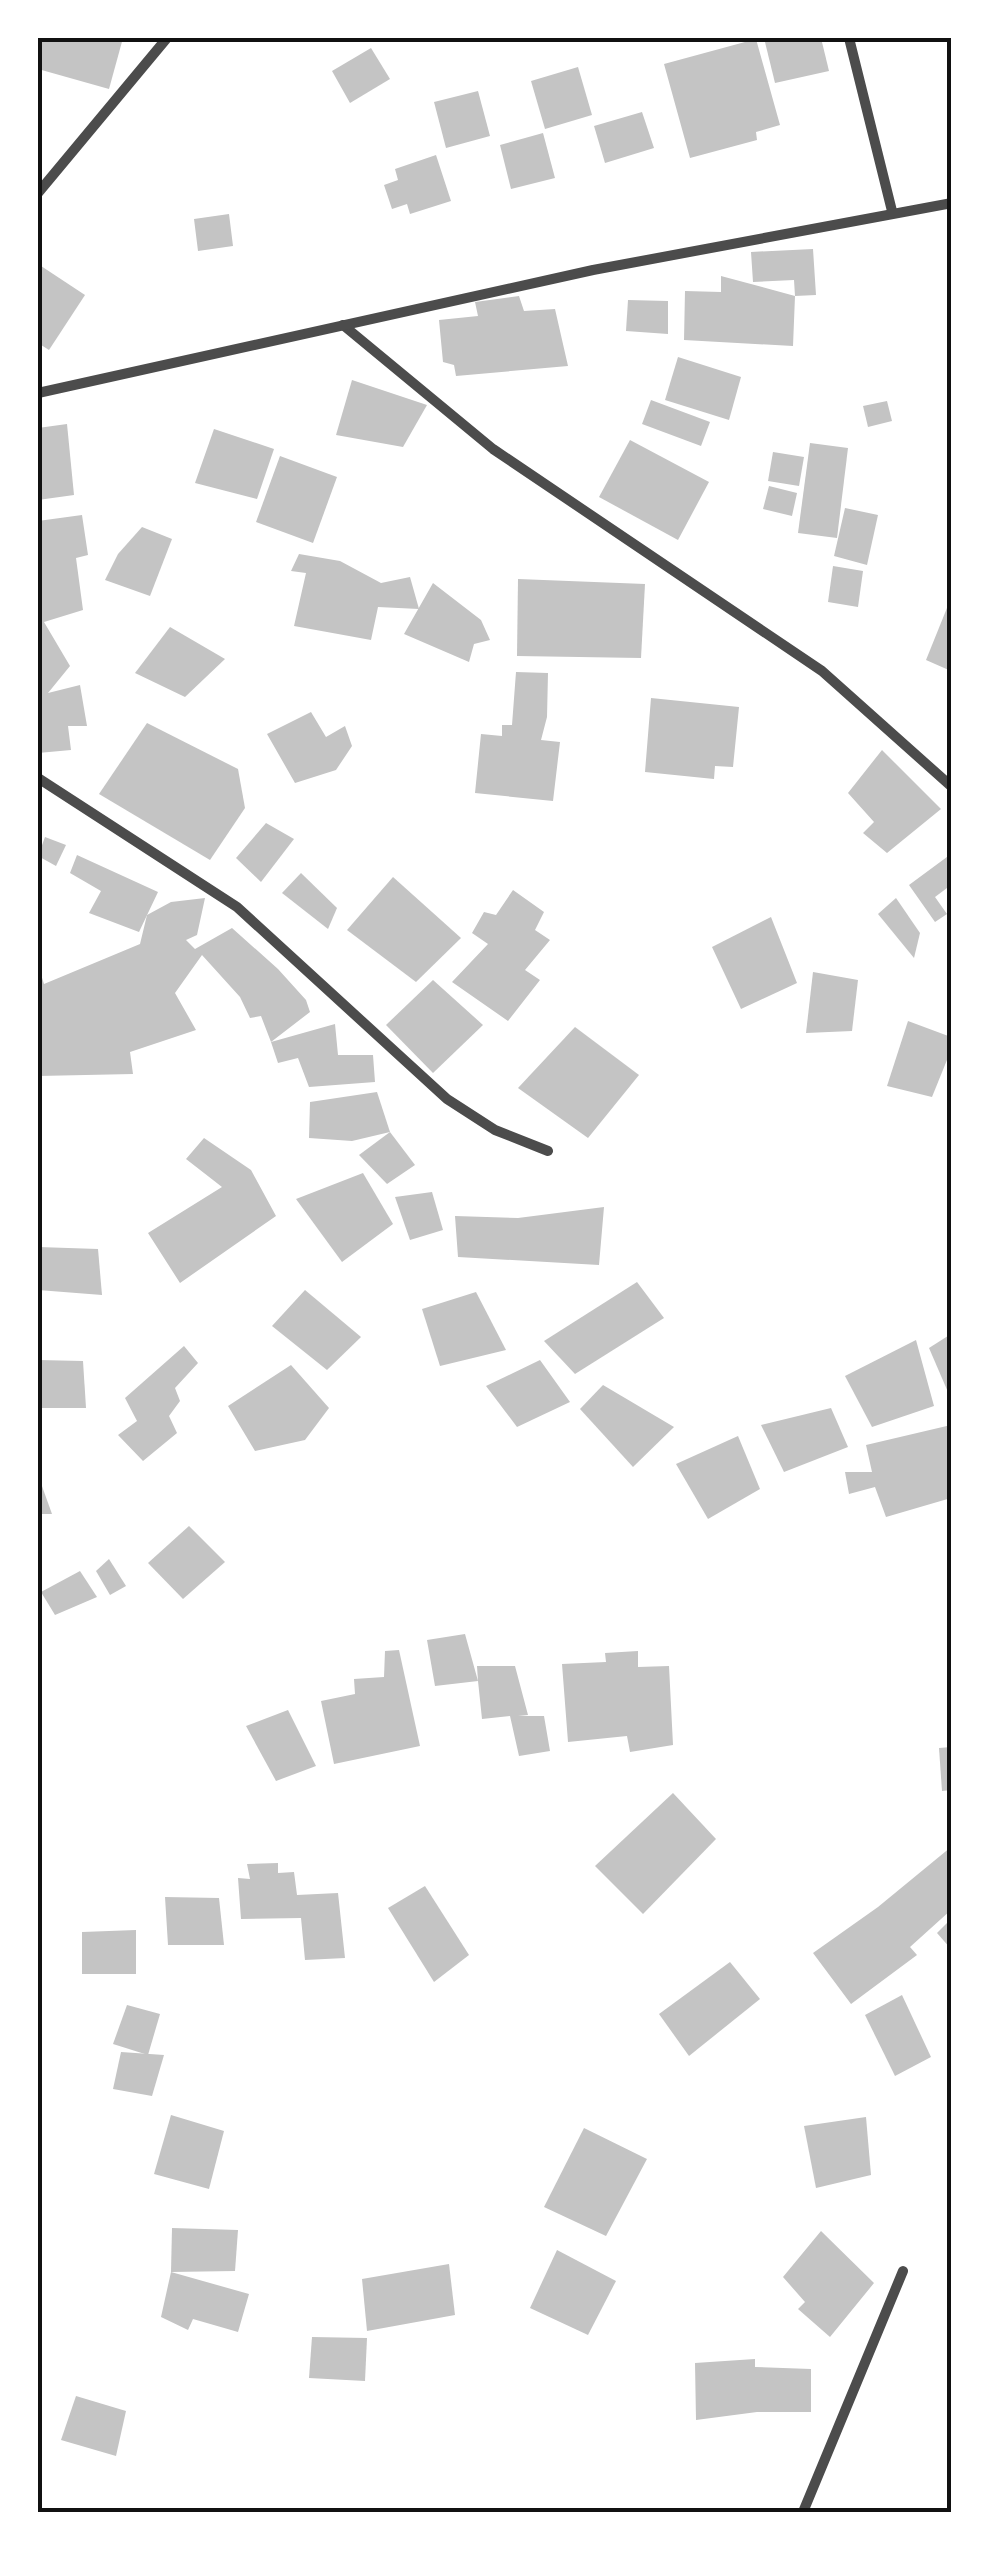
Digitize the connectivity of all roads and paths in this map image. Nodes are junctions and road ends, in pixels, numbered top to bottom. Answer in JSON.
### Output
{"nodes":[{"id":1,"x":167,"y":38,"type":"edge"},
{"id":2,"x":849,"y":38,"type":"edge"},
{"id":3,"x":38,"y":192,"type":"edge"},
{"id":4,"x":952,"y":203,"type":"edge"},
{"id":5,"x":892,"y":211,"type":"junction"},
{"id":6,"x":343,"y":325,"type":"junction"},
{"id":7,"x":38,"y":393,"type":"edge"},
{"id":8,"x":38,"y":778,"type":"edge"},
{"id":9,"x":952,"y":787,"type":"edge"},
{"id":10,"x":548,"y":1151,"type":"dead end"},
{"id":11,"x":903,"y":2271,"type":"dead end"},
{"id":12,"x":803,"y":2512,"type":"edge"}],
"edges":[{"from":1,"to":3,"type":"street"},
{"from":2,"to":5,"type":"street"},
{"from":4,"to":5,"type":"street"},
{"from":5,"to":6,"type":"street"},
{"from":6,"to":7,"type":"street"},
{"from":6,"to":9,"type":"street"},
{"from":8,"to":10,"type":"street"},
{"from":11,"to":12,"type":"street"}]}
